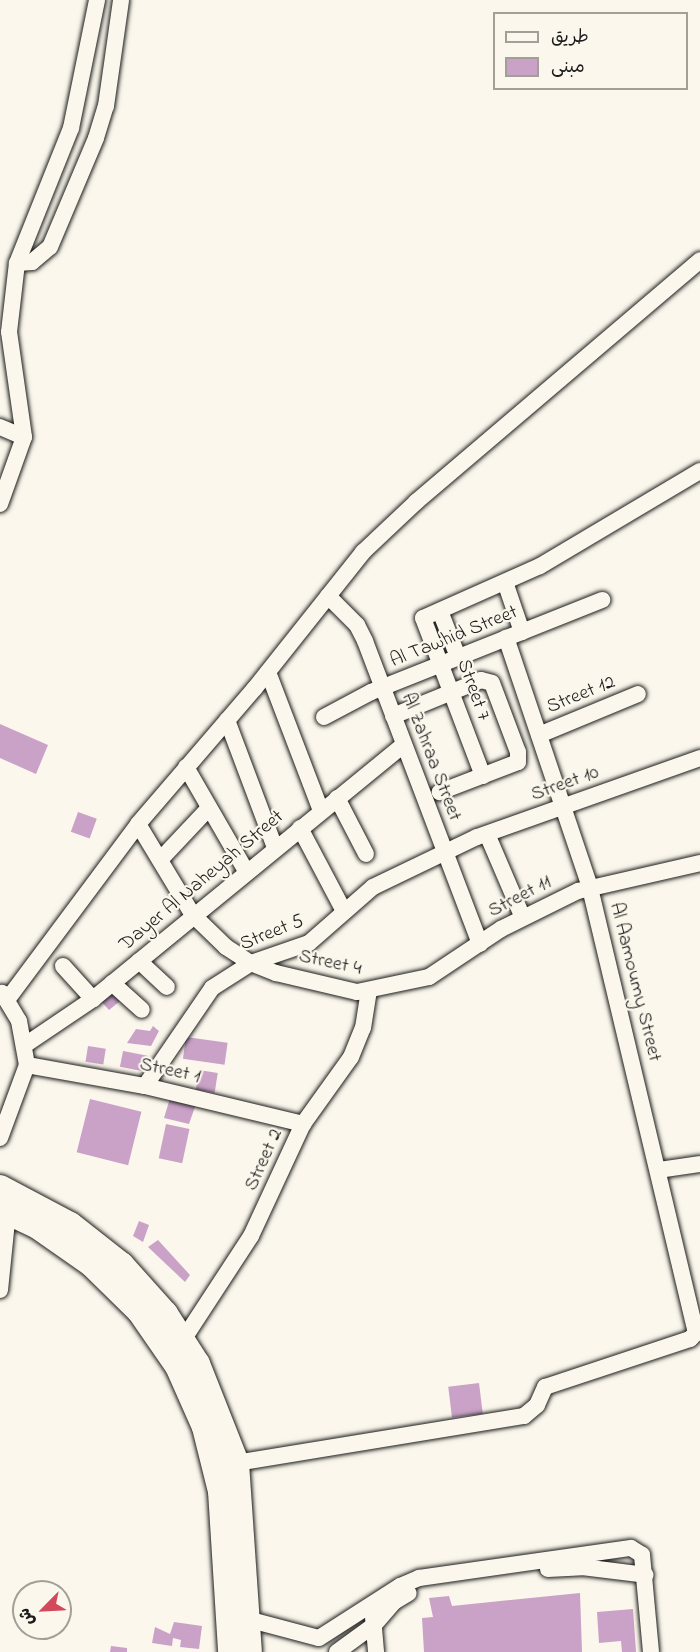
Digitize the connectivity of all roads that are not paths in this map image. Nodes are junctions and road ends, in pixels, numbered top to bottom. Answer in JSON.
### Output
{"nodes":[{"id":1,"x":97,"y":0,"type":"edge"},
{"id":2,"x":121,"y":0,"type":"edge"},
{"id":3,"x":700,"y":260,"type":"edge"},
{"id":4,"x":17,"y":263,"type":"junction"},
{"id":5,"x":5,"y":351,"type":"edge"},
{"id":6,"x":0,"y":427,"type":"edge"},
{"id":7,"x":24,"y":437,"type":"junction"},
{"id":8,"x":700,"y":471,"type":"edge"},
{"id":9,"x":2,"y":495,"type":"edge"},
{"id":10,"x":505,"y":582,"type":"junction"},
{"id":11,"x":328,"y":596,"type":"junction"},
{"id":12,"x":602,"y":600,"type":"dead end"},
{"id":13,"x":440,"y":611,"type":"junction"},
{"id":14,"x":514,"y":635,"type":"junction"},
{"id":15,"x":458,"y":657,"type":"junction"},
{"id":16,"x":442,"y":664,"type":"junction"},
{"id":17,"x":268,"y":672,"type":"junction"},
{"id":18,"x":382,"y":688,"type":"junction"},
{"id":19,"x":452,"y":691,"type":"junction"},
{"id":20,"x":638,"y":694,"type":"dead end"},
{"id":21,"x":393,"y":716,"type":"junction"},
{"id":22,"x":324,"y":717,"type":"dead end"},
{"id":23,"x":227,"y":720,"type":"junction"},
{"id":24,"x":539,"y":735,"type":"junction"},
{"id":25,"x":403,"y":745,"type":"junction"},
{"id":26,"x":700,"y":758,"type":"edge"},
{"id":27,"x":186,"y":767,"type":"junction"},
{"id":28,"x":483,"y":776,"type":"junction"},
{"id":29,"x":440,"y":792,"type":"dead end"},
{"id":30,"x":337,"y":798,"type":"junction"},
{"id":31,"x":563,"y":806,"type":"junction"},
{"id":32,"x":209,"y":808,"type":"junction"},
{"id":33,"x":321,"y":811,"type":"junction"},
{"id":34,"x":138,"y":824,"type":"junction"},
{"id":35,"x":300,"y":828,"type":"junction"},
{"id":36,"x":487,"y":834,"type":"junction"},
{"id":37,"x":275,"y":848,"type":"junction"},
{"id":38,"x":445,"y":851,"type":"junction"},
{"id":39,"x":366,"y":854,"type":"dead end"},
{"id":40,"x":160,"y":860,"type":"junction"},
{"id":41,"x":700,"y":863,"type":"edge"},
{"id":42,"x":246,"y":871,"type":"junction"},
{"id":43,"x":590,"y":887,"type":"junction"},
{"id":44,"x":344,"y":911,"type":"junction"},
{"id":45,"x":193,"y":915,"type":"junction"},
{"id":46,"x":523,"y":918,"type":"junction"},
{"id":47,"x":480,"y":944,"type":"junction"},
{"id":48,"x":139,"y":961,"type":"junction"},
{"id":49,"x":250,"y":963,"type":"junction"},
{"id":50,"x":63,"y":966,"type":"dead end"},
{"id":51,"x":112,"y":982,"type":"junction"},
{"id":52,"x":167,"y":987,"type":"dead end"},
{"id":53,"x":369,"y":992,"type":"junction"},
{"id":54,"x":4,"y":995,"type":"edge"},
{"id":55,"x":93,"y":999,"type":"junction"},
{"id":56,"x":142,"y":1010,"type":"dead end"},
{"id":57,"x":25,"y":1045,"type":"junction"},
{"id":58,"x":27,"y":1065,"type":"junction"},
{"id":59,"x":145,"y":1086,"type":"junction"},
{"id":60,"x":303,"y":1124,"type":"junction"},
{"id":61,"x":0,"y":1138,"type":"edge"},
{"id":62,"x":700,"y":1164,"type":"edge"},
{"id":63,"x":659,"y":1170,"type":"junction"},
{"id":64,"x":3,"y":1202,"type":"edge"},
{"id":65,"x":0,"y":1290,"type":"edge"},
{"id":66,"x":694,"y":1305,"type":"edge"},
{"id":67,"x":183,"y":1340,"type":"junction"},
{"id":68,"x":236,"y":1463,"type":"junction"},
{"id":69,"x":645,"y":1575,"type":"junction"},
{"id":70,"x":371,"y":1605,"type":"junction"},
{"id":71,"x":248,"y":1618,"type":"junction"},
{"id":72,"x":374,"y":1625,"type":"junction"},
{"id":73,"x":327,"y":1634,"type":"junction"},
{"id":74,"x":339,"y":1650,"type":"edge"},
{"id":75,"x":231,"y":1652,"type":"edge"},
{"id":76,"x":249,"y":1652,"type":"edge"},
{"id":77,"x":376,"y":1652,"type":"edge"},
{"id":78,"x":651,"y":1652,"type":"edge"}],
"edges":[{"from":1,"to":4,"type":"street"},
{"from":2,"to":4,"type":"street"},
{"from":3,"to":11,"type":"street"},
{"from":4,"to":5,"type":"street"},
{"from":5,"to":7,"type":"street"},
{"from":6,"to":7,"type":"street"},
{"from":7,"to":9,"type":"street"},
{"from":8,"to":10,"type":"street"},
{"from":10,"to":13,"type":"street"},
{"from":10,"to":14,"type":"street","name":"Al Aamoumy Street"},
{"from":11,"to":17,"type":"street"},
{"from":11,"to":18,"type":"street","name":"Al Zahraa Street"},
{"from":12,"to":14,"type":"street","name":"Al Tawhid Street"},
{"from":13,"to":15,"type":"street"},
{"from":13,"to":16,"type":"street","name":"Street 7"},
{"from":14,"to":15,"type":"street","name":"Al Tawhid Street"},
{"from":14,"to":24,"type":"street","name":"Al Aamoumy Street"},
{"from":15,"to":16,"type":"street","name":"Al Tawhid Street"},
{"from":16,"to":18,"type":"street","name":"Al Tawhid Street"},
{"from":16,"to":19,"type":"street","name":"Street 7"},
{"from":17,"to":23,"type":"street"},
{"from":17,"to":33,"type":"street"},
{"from":18,"to":21,"type":"street","name":"Al Zahraa Street"},
{"from":18,"to":22,"type":"street","name":"Al Tawhid Street"},
{"from":19,"to":21,"type":"street"},
{"from":19,"to":28,"type":"street","name":"Street 7"},
{"from":19,"to":28,"type":"street"},
{"from":20,"to":24,"type":"street","name":"Street 12"},
{"from":21,"to":25,"type":"street","name":"Al Zahraa Street"},
{"from":23,"to":27,"type":"street"},
{"from":23,"to":37,"type":"street"},
{"from":24,"to":31,"type":"street","name":"Al Aamoumy Street"},
{"from":25,"to":30,"type":"street","name":"Dayer Al Naheyah Street"},
{"from":25,"to":38,"type":"street","name":"Al Zahraa Street"},
{"from":26,"to":31,"type":"street","name":"Street 10"},
{"from":27,"to":32,"type":"street"},
{"from":27,"to":34,"type":"street"},
{"from":28,"to":29,"type":"street"},
{"from":30,"to":33,"type":"street","name":"Dayer Al Naheyah Street"},
{"from":30,"to":39,"type":"street"},
{"from":31,"to":36,"type":"street","name":"Street 10"},
{"from":31,"to":43,"type":"street","name":"Al Aamoumy Street"},
{"from":32,"to":40,"type":"street"},
{"from":32,"to":42,"type":"street"},
{"from":33,"to":35,"type":"street","name":"Dayer Al Naheyah Street"},
{"from":34,"to":40,"type":"street","name":"Street 4"},
{"from":34,"to":54,"type":"street"},
{"from":35,"to":37,"type":"street","name":"Dayer Al Naheyah Street"},
{"from":35,"to":44,"type":"street"},
{"from":36,"to":38,"type":"street","name":"Street 10"},
{"from":36,"to":46,"type":"street"},
{"from":37,"to":42,"type":"street","name":"Dayer Al Naheyah Street"},
{"from":38,"to":44,"type":"street","name":"Street 5"},
{"from":38,"to":47,"type":"street","name":"Al Zahraa Street"},
{"from":40,"to":45,"type":"street","name":"Street 4"},
{"from":41,"to":43,"type":"street","name":"Street 11"},
{"from":42,"to":45,"type":"street","name":"Dayer Al Naheyah Street"},
{"from":43,"to":46,"type":"street","name":"Street 11"},
{"from":43,"to":63,"type":"street","name":"Al Aamoumy Street"},
{"from":44,"to":49,"type":"street","name":"Street 5"},
{"from":45,"to":48,"type":"street","name":"Dayer Al Naheyah Street"},
{"from":45,"to":49,"type":"street","name":"Street 4"},
{"from":46,"to":47,"type":"street","name":"Street 11"},
{"from":47,"to":53,"type":"street","name":"Street 11"},
{"from":48,"to":51,"type":"street","name":"Dayer Al Naheyah Street"},
{"from":48,"to":52,"type":"street"},
{"from":49,"to":53,"type":"street","name":"Street 4"},
{"from":49,"to":59,"type":"street","name":"Street 5"},
{"from":50,"to":55,"type":"street"},
{"from":51,"to":55,"type":"street","name":"Dayer Al Naheyah Street"},
{"from":51,"to":56,"type":"street"},
{"from":53,"to":60,"type":"street","name":"Street 2"},
{"from":54,"to":57,"type":"street"},
{"from":55,"to":57,"type":"street","name":"Dayer Al Naheyah Street"},
{"from":57,"to":58,"type":"street"},
{"from":58,"to":59,"type":"street","name":"Street 1"},
{"from":58,"to":61,"type":"street"},
{"from":59,"to":60,"type":"street","name":"Street 1"},
{"from":60,"to":67,"type":"street","name":"Street 2"},
{"from":62,"to":63,"type":"street"},
{"from":63,"to":66,"type":"street","name":"Al Aamoumy Street"},
{"from":64,"to":65,"type":"street"},
{"from":64,"to":67,"type":"highway"},
{"from":64,"to":75,"type":"highway"},
{"from":66,"to":68,"type":"street","name":"Al Aamoumy Street"},
{"from":67,"to":68,"type":"highway"},
{"from":68,"to":71,"type":"highway"},
{"from":69,"to":70,"type":"street"},
{"from":69,"to":72,"type":"street"},
{"from":69,"to":78,"type":"street"},
{"from":70,"to":72,"type":"street"},
{"from":70,"to":73,"type":"street"},
{"from":71,"to":73,"type":"street"},
{"from":71,"to":76,"type":"highway"},
{"from":72,"to":74,"type":"street"},
{"from":72,"to":77,"type":"street"},
{"from":73,"to":74,"type":"street"}]}
